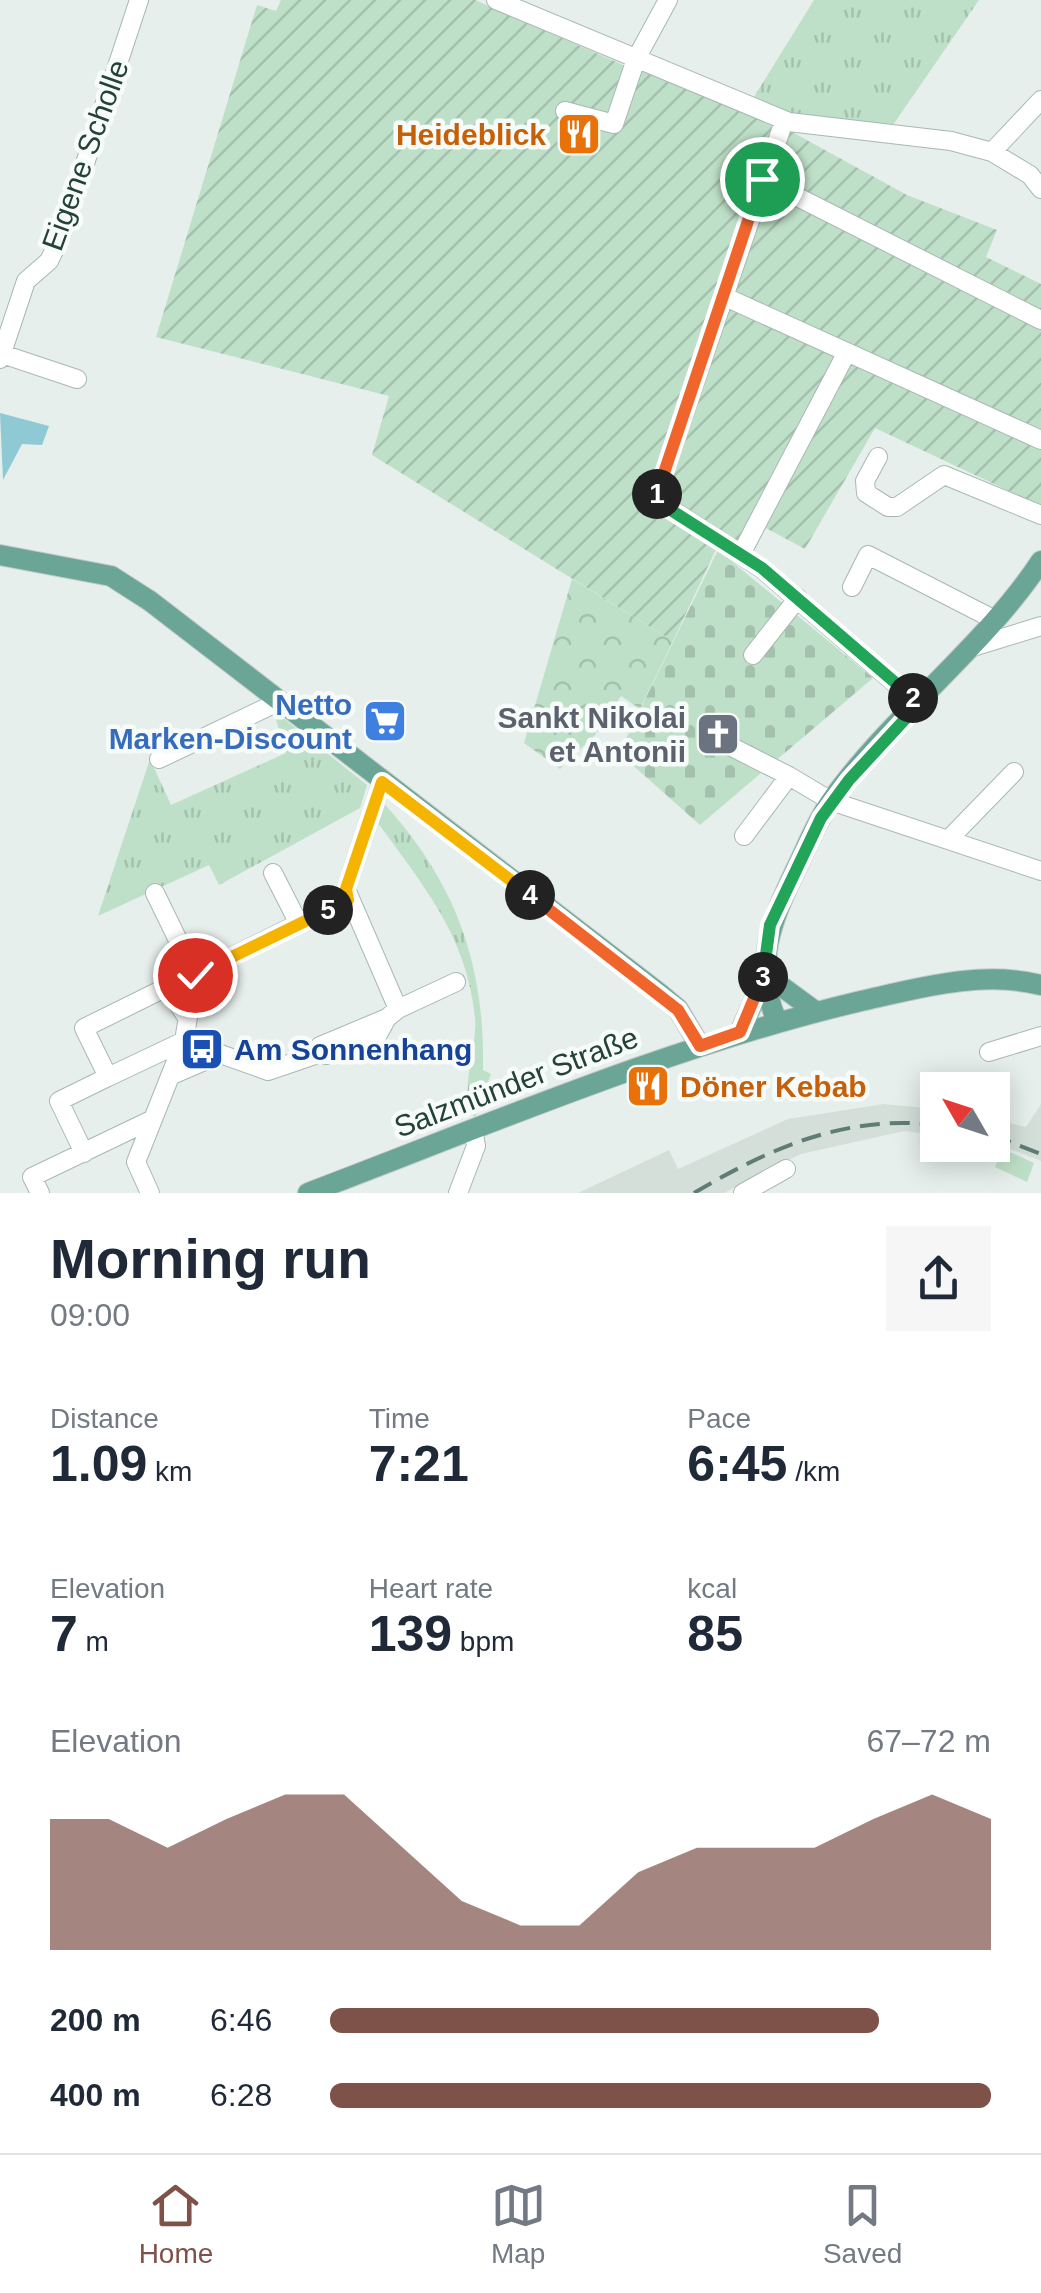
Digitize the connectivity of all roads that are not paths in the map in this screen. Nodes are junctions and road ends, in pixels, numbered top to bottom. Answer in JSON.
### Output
{"nodes":[{"id":1,"x":139,"y":0,"type":"edge"},
{"id":2,"x":496,"y":0,"type":"edge"},
{"id":3,"x":668,"y":0,"type":"edge"},
{"id":4,"x":636,"y":59,"type":"junction"},
{"id":5,"x":1041,"y":100,"type":"edge"},
{"id":6,"x":565,"y":111,"type":"dead end"},
{"id":7,"x":784,"y":120,"type":"junction"},
{"id":8,"x":992,"y":152,"type":"junction"},
{"id":9,"x":762,"y":179,"type":"junction"},
{"id":10,"x":1041,"y":190,"type":"edge"},
{"id":11,"x":723,"y":296,"type":"junction"},
{"id":12,"x":1041,"y":320,"type":"edge"},
{"id":13,"x":847,"y":352,"type":"junction"},
{"id":14,"x":1,"y":356,"type":"edge"},
{"id":15,"x":78,"y":379,"type":"dead end"},
{"id":16,"x":1041,"y":440,"type":"edge"},
{"id":17,"x":878,"y":457,"type":"dead end"},
{"id":18,"x":1041,"y":515,"type":"edge"},
{"id":19,"x":0,"y":554,"type":"edge"},
{"id":20,"x":741,"y":554,"type":"junction"},
{"id":21,"x":1041,"y":561,"type":"edge"},
{"id":22,"x":852,"y":587,"type":"dead end"},
{"id":23,"x":798,"y":598,"type":"junction"},
{"id":24,"x":995,"y":620,"type":"junction"},
{"id":25,"x":1041,"y":626,"type":"edge"},
{"id":26,"x":970,"y":648,"type":"junction"},
{"id":27,"x":752,"y":655,"type":"dead end"},
{"id":28,"x":278,"y":702,"type":"junction"},
{"id":29,"x":919,"y":704,"type":"junction"},
{"id":30,"x":728,"y":745,"type":"dead end"},
{"id":31,"x":159,"y":759,"type":"dead end"},
{"id":32,"x":1014,"y":772,"type":"dead end"},
{"id":33,"x":789,"y":776,"type":"junction"},
{"id":34,"x":382,"y":782,"type":"junction"},
{"id":35,"x":831,"y":801,"type":"junction"},
{"id":36,"x":744,"y":836,"type":"dead end"},
{"id":37,"x":948,"y":840,"type":"junction"},
{"id":38,"x":1041,"y":871,"type":"edge"},
{"id":39,"x":273,"y":873,"type":"dead end"},
{"id":40,"x":155,"y":892,"type":"dead end"},
{"id":41,"x":348,"y":900,"type":"junction"},
{"id":42,"x":298,"y":922,"type":"junction"},
{"id":43,"x":195,"y":975,"type":"junction"},
{"id":44,"x":766,"y":975,"type":"junction"},
{"id":45,"x":456,"y":982,"type":"dead end"},
{"id":46,"x":1041,"y":985,"type":"edge"},
{"id":47,"x":815,"y":1011,"type":"junction"},
{"id":48,"x":392,"y":1014,"type":"junction"},
{"id":49,"x":186,"y":1016,"type":"junction"},
{"id":50,"x":777,"y":1021,"type":"junction"},
{"id":51,"x":740,"y":1032,"type":"junction"},
{"id":52,"x":1041,"y":1036,"type":"edge"},
{"id":53,"x":184,"y":1041,"type":"junction"},
{"id":54,"x":700,"y":1046,"type":"junction"},
{"id":55,"x":989,"y":1052,"type":"dead end"},
{"id":56,"x":216,"y":1056,"type":"junction"},
{"id":57,"x":172,"y":1075,"type":"junction"},
{"id":58,"x":108,"y":1077,"type":"junction"},
{"id":59,"x":152,"y":1120,"type":"junction"},
{"id":60,"x":474,"y":1129,"type":"junction"},
{"id":61,"x":84,"y":1153,"type":"junction"},
{"id":62,"x":786,"y":1170,"type":"dead end"},
{"id":63,"x":40,"y":1193,"type":"edge"},
{"id":64,"x":150,"y":1193,"type":"edge"},
{"id":65,"x":308,"y":1193,"type":"edge"},
{"id":66,"x":458,"y":1193,"type":"edge"},
{"id":67,"x":743,"y":1193,"type":"edge"}],
"edges":[{"from":1,"to":14,"type":"street","name":"Eigene Scholle"},
{"from":2,"to":4,"type":"street"},
{"from":3,"to":4,"type":"street"},
{"from":4,"to":6,"type":"street"},
{"from":4,"to":7,"type":"street"},
{"from":5,"to":8,"type":"street"},
{"from":7,"to":8,"type":"street"},
{"from":7,"to":9,"type":"street"},
{"from":8,"to":10,"type":"street"},
{"from":9,"to":11,"type":"street"},
{"from":9,"to":12,"type":"street"},
{"from":11,"to":13,"type":"street"},
{"from":11,"to":20,"type":"street"},
{"from":13,"to":16,"type":"street"},
{"from":13,"to":20,"type":"street"},
{"from":14,"to":15,"type":"street"},
{"from":17,"to":18,"type":"street"},
{"from":19,"to":28,"type":"main road"},
{"from":20,"to":23,"type":"street"},
{"from":21,"to":24,"type":"main road"},
{"from":22,"to":24,"type":"street"},
{"from":23,"to":27,"type":"street"},
{"from":23,"to":29,"type":"street"},
{"from":24,"to":26,"type":"main road"},
{"from":25,"to":26,"type":"street"},
{"from":26,"to":29,"type":"main road"},
{"from":28,"to":31,"type":"street"},
{"from":28,"to":34,"type":"main road"},
{"from":29,"to":35,"type":"main road"},
{"from":30,"to":33,"type":"street"},
{"from":32,"to":37,"type":"street"},
{"from":33,"to":35,"type":"street"},
{"from":33,"to":36,"type":"street"},
{"from":34,"to":41,"type":"street"},
{"from":34,"to":54,"type":"main road"},
{"from":35,"to":37,"type":"street"},
{"from":35,"to":44,"type":"main road"},
{"from":37,"to":38,"type":"street"},
{"from":39,"to":42,"type":"street"},
{"from":40,"to":43,"type":"street"},
{"from":41,"to":42,"type":"street"},
{"from":41,"to":48,"type":"street"},
{"from":42,"to":43,"type":"street"},
{"from":43,"to":49,"type":"street"},
{"from":44,"to":47,"type":"main road"},
{"from":44,"to":50,"type":"main road"},
{"from":44,"to":51,"type":"main road"},
{"from":45,"to":48,"type":"street"},
{"from":46,"to":47,"type":"main road","name":"Salzmünder Straße"},
{"from":47,"to":50,"type":"main road","name":"Salzmünder Straße"},
{"from":48,"to":56,"type":"street"},
{"from":49,"to":53,"type":"street"},
{"from":49,"to":58,"type":"street"},
{"from":50,"to":51,"type":"main road","name":"Salzmünder Straße"},
{"from":51,"to":54,"type":"main road","name":"Salzmünder Straße"},
{"from":52,"to":55,"type":"street"},
{"from":53,"to":56,"type":"street"},
{"from":53,"to":57,"type":"street"},
{"from":53,"to":58,"type":"street"},
{"from":54,"to":60,"type":"main road","name":"Salzmünder Straße"},
{"from":56,"to":57,"type":"street"},
{"from":57,"to":59,"type":"street"},
{"from":58,"to":61,"type":"street"},
{"from":59,"to":61,"type":"street"},
{"from":59,"to":64,"type":"street"},
{"from":60,"to":65,"type":"main road","name":"Salzmünder Straße"},
{"from":60,"to":66,"type":"street"},
{"from":61,"to":63,"type":"street"},
{"from":62,"to":67,"type":"street"}]}
